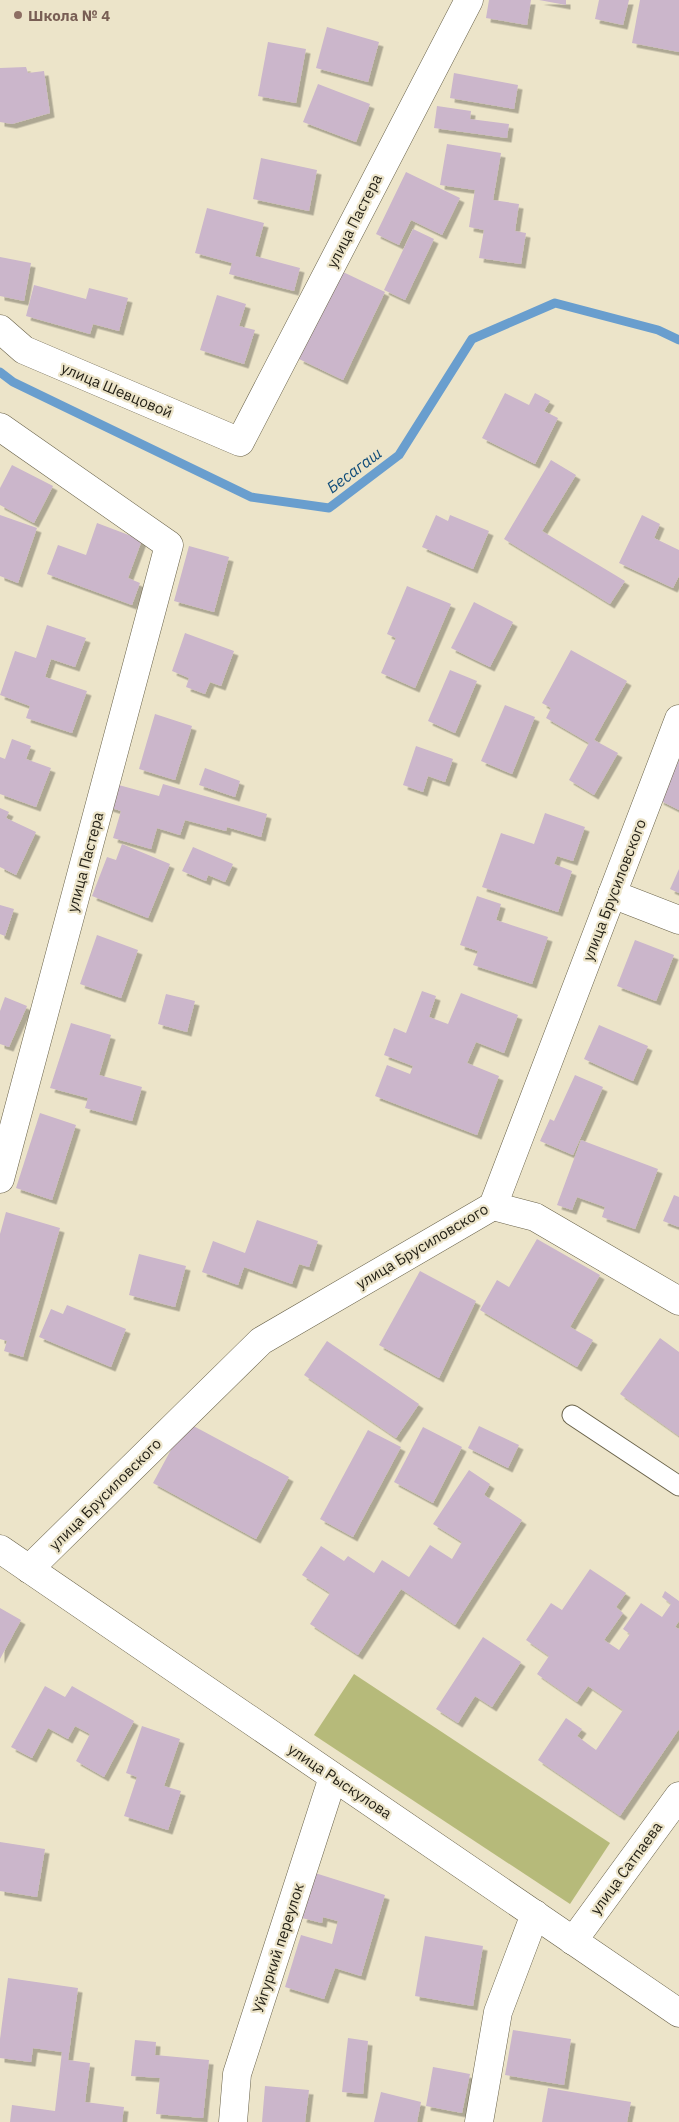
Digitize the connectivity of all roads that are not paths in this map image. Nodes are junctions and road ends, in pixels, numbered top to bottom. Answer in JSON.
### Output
{"nodes":[{"id":1,"x":469,"y":0,"type":"edge"},
{"id":2,"x":0,"y":329,"type":"edge"},
{"id":3,"x":0,"y":427,"type":"edge"},
{"id":4,"x":240,"y":442,"type":"joint"},
{"id":5,"x":679,"y":719,"type":"edge"},
{"id":6,"x":612,"y":894,"type":"junction"},
{"id":7,"x":679,"y":920,"type":"edge"},
{"id":8,"x":0,"y":1179,"type":"edge"},
{"id":9,"x":493,"y":1206,"type":"junction"},
{"id":10,"x":679,"y":1301,"type":"edge"},
{"id":11,"x":572,"y":1415,"type":"dead end"},
{"id":12,"x":679,"y":1486,"type":"edge"},
{"id":13,"x":0,"y":1549,"type":"edge"},
{"id":14,"x":29,"y":1569,"type":"junction"},
{"id":15,"x":333,"y":1777,"type":"junction"},
{"id":16,"x":679,"y":1796,"type":"edge"},
{"id":17,"x":535,"y":1914,"type":"junction"},
{"id":18,"x":573,"y":1941,"type":"junction"},
{"id":19,"x":679,"y":2013,"type":"edge"},
{"id":20,"x":232,"y":2122,"type":"edge"},
{"id":21,"x":479,"y":2122,"type":"edge"}],
"edges":[{"from":1,"to":4,"type":"street","name":"улица Пастера"},
{"from":2,"to":4,"type":"street","name":"улица Шевцовой"},
{"from":3,"to":8,"type":"street","name":"улица Пастера"},
{"from":5,"to":6,"type":"street","name":"улица Брусиловского"},
{"from":6,"to":7,"type":"street"},
{"from":6,"to":9,"type":"street","name":"улица Брусиловского"},
{"from":9,"to":10,"type":"street"},
{"from":9,"to":14,"type":"street","name":"улица Брусиловского"},
{"from":11,"to":12,"type":"lane"},
{"from":13,"to":14,"type":"street","name":"улица Рыскулова"},
{"from":14,"to":15,"type":"street","name":"улица Рыскулова"},
{"from":15,"to":17,"type":"street","name":"улица Рыскулова"},
{"from":15,"to":20,"type":"street","name":"Уйгуркий переулок"},
{"from":16,"to":18,"type":"street","name":"улица Сатпаева"},
{"from":17,"to":18,"type":"street","name":"улица Рыскулова"},
{"from":17,"to":21,"type":"street"},
{"from":18,"to":19,"type":"street","name":"улица Рыскулова"}]}
